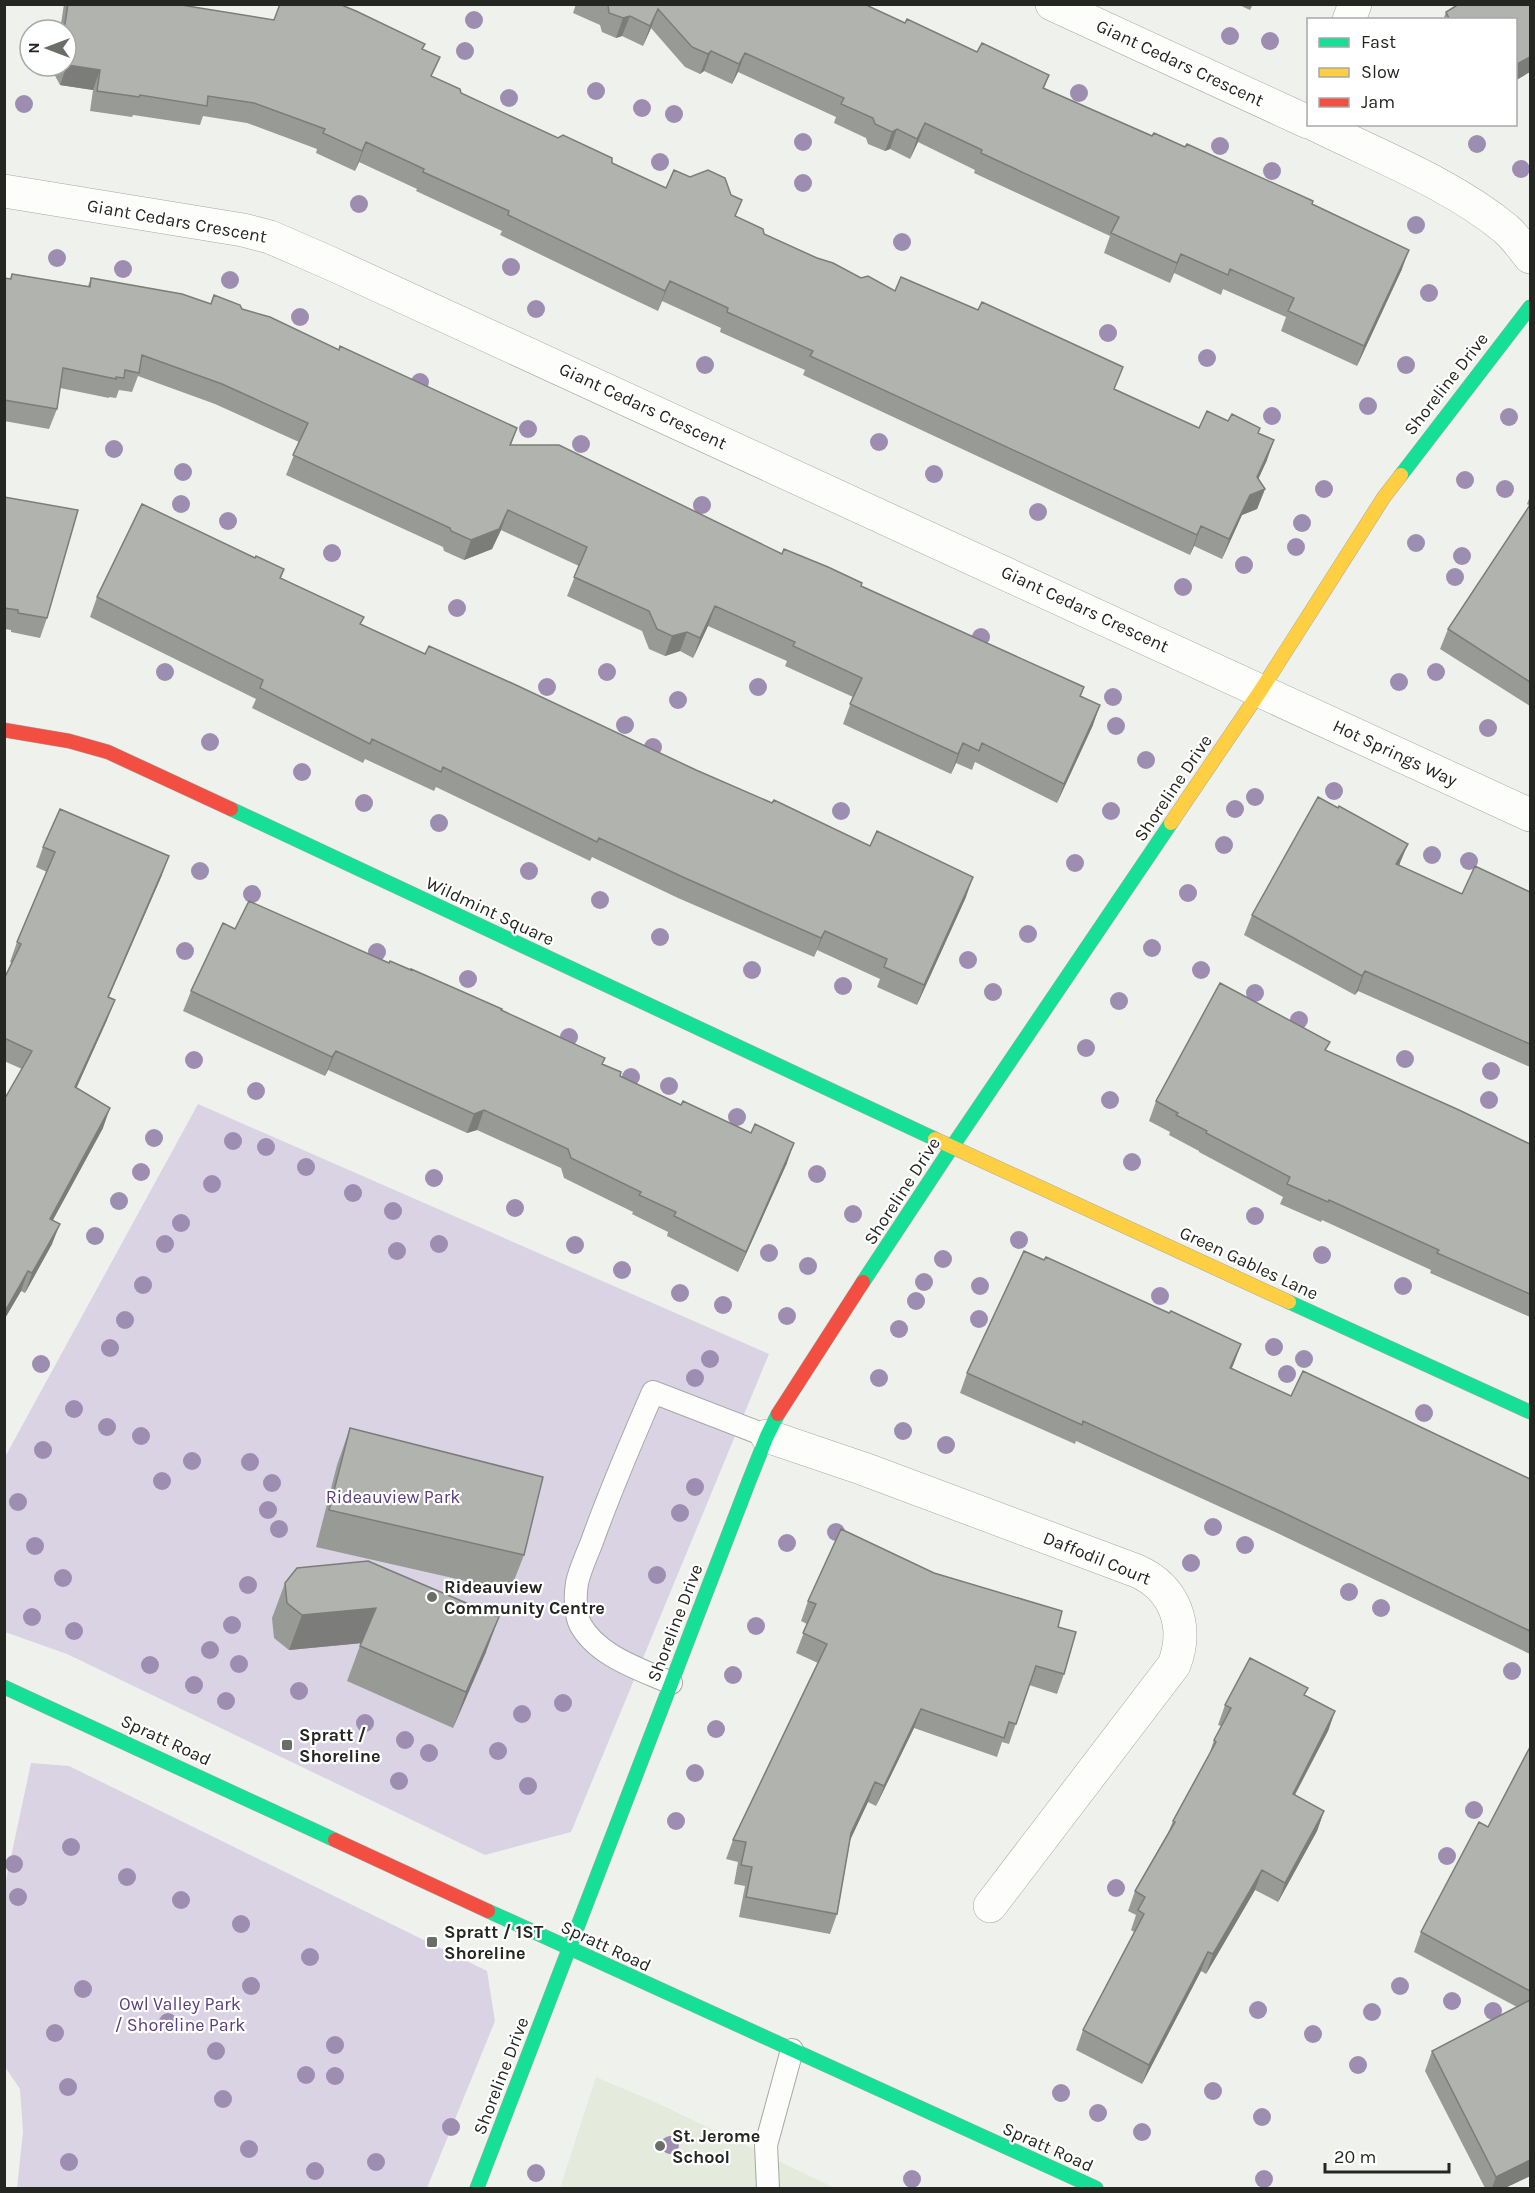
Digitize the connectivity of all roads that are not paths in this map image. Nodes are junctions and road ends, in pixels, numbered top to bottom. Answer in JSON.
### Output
{"nodes":[{"id":1,"x":1052,"y":4,"type":"edge"},
{"id":2,"x":1307,"y":118,"type":"edge"},
{"id":3,"x":1323,"y":126,"type":"edge"},
{"id":4,"x":4,"y":191,"type":"edge"},
{"id":5,"x":1530,"y":257,"type":"edge"},
{"id":6,"x":1530,"y":307,"type":"edge"},
{"id":7,"x":1261,"y":690,"type":"junction"},
{"id":8,"x":4,"y":730,"type":"edge"},
{"id":9,"x":1530,"y":815,"type":"edge"},
{"id":10,"x":952,"y":1148,"type":"junction"},
{"id":11,"x":1530,"y":1412,"type":"edge"},
{"id":12,"x":767,"y":1437,"type":"junction"},
{"id":13,"x":671,"y":1683,"type":"junction"},
{"id":14,"x":4,"y":1688,"type":"edge"},
{"id":15,"x":990,"y":1906,"type":"dead end"},
{"id":16,"x":569,"y":1949,"type":"junction"},
{"id":17,"x":792,"y":2050,"type":"junction"},
{"id":18,"x":477,"y":2188,"type":"edge"},
{"id":19,"x":768,"y":2188,"type":"edge"},
{"id":20,"x":1096,"y":2188,"type":"edge"}],
"edges":[{"from":1,"to":2,"type":"street","name":"Giant Cedars Crescent"},
{"from":3,"to":5,"type":"street","name":"Giant Cedars Crescent"},
{"from":4,"to":7,"type":"street","name":"Giant Cedars Crescent"},
{"from":6,"to":7,"type":"street","name":"Shoreline Drive"},
{"from":7,"to":9,"type":"street","name":"Hot Springs Way"},
{"from":7,"to":10,"type":"street","name":"Shoreline Drive"},
{"from":8,"to":10,"type":"street","name":"Wildmint Square"},
{"from":10,"to":11,"type":"street","name":"Green Gables Lane"},
{"from":10,"to":12,"type":"street","name":"Shoreline Drive"},
{"from":12,"to":13,"type":"street","name":"Shoreline Drive"},
{"from":12,"to":13,"type":"lane"},
{"from":12,"to":15,"type":"street","name":"Daffodil Court"},
{"from":13,"to":16,"type":"street","name":"Shoreline Drive"},
{"from":14,"to":16,"type":"street","name":"Spratt Road"},
{"from":16,"to":17,"type":"street","name":"Spratt Road"},
{"from":16,"to":18,"type":"street","name":"Shoreline Drive"},
{"from":17,"to":19,"type":"lane"},
{"from":17,"to":20,"type":"street","name":"Spratt Road"}]}
